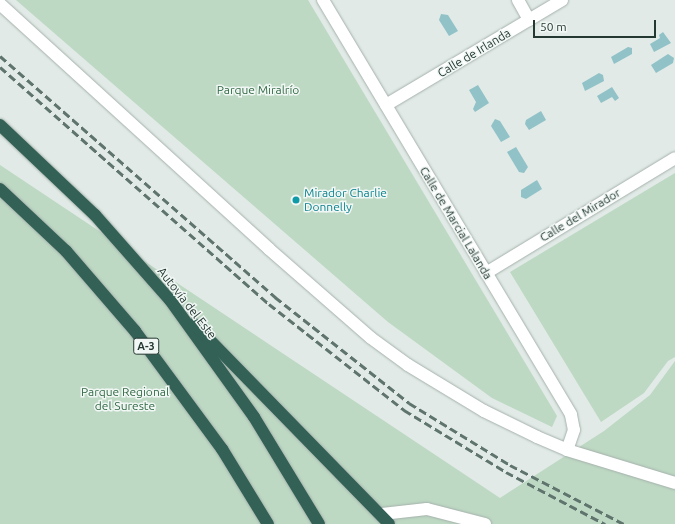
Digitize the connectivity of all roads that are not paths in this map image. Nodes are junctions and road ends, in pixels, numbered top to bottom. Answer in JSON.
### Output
{"nodes":[{"id":1,"x":323,"y":0,"type":"edge"},
{"id":2,"x":518,"y":0,"type":"edge"},
{"id":3,"x":562,"y":0,"type":"edge"},
{"id":4,"x":0,"y":4,"type":"edge"},
{"id":5,"x":529,"y":20,"type":"junction"},
{"id":6,"x":386,"y":106,"type":"junction"},
{"id":7,"x":0,"y":125,"type":"edge"},
{"id":8,"x":675,"y":158,"type":"edge"},
{"id":9,"x":0,"y":189,"type":"edge"},
{"id":10,"x":486,"y":273,"type":"junction"},
{"id":11,"x":170,"y":300,"type":"junction"},
{"id":12,"x":567,"y":450,"type":"junction"},
{"id":13,"x":675,"y":483,"type":"edge"},
{"id":14,"x":385,"y":519,"type":"edge"},
{"id":15,"x":268,"y":524,"type":"edge"},
{"id":16,"x":319,"y":524,"type":"edge"},
{"id":17,"x":485,"y":524,"type":"edge"}],
"edges":[{"from":1,"to":6,"type":"street","name":"Calle de Marcial Lalanda"},
{"from":2,"to":5,"type":"street"},
{"from":3,"to":5,"type":"street","name":"Calle de Irlanda"},
{"from":4,"to":12,"type":"street"},
{"from":5,"to":6,"type":"street","name":"Calle de Irlanda"},
{"from":6,"to":10,"type":"street","name":"Calle de Marcial Lalanda"},
{"from":7,"to":11,"type":"highway","name":"Autovía del Este"},
{"from":8,"to":10,"type":"street","name":"Calle del Mirador"},
{"from":9,"to":15,"type":"highway","number":"A-3"},
{"from":10,"to":12,"type":"street","name":"Calle de Marcial Lalanda"},
{"from":11,"to":14,"type":"highway"},
{"from":11,"to":16,"type":"highway","name":"Autovía del Este"},
{"from":12,"to":13,"type":"street"},
{"from":14,"to":17,"type":"street"}]}
